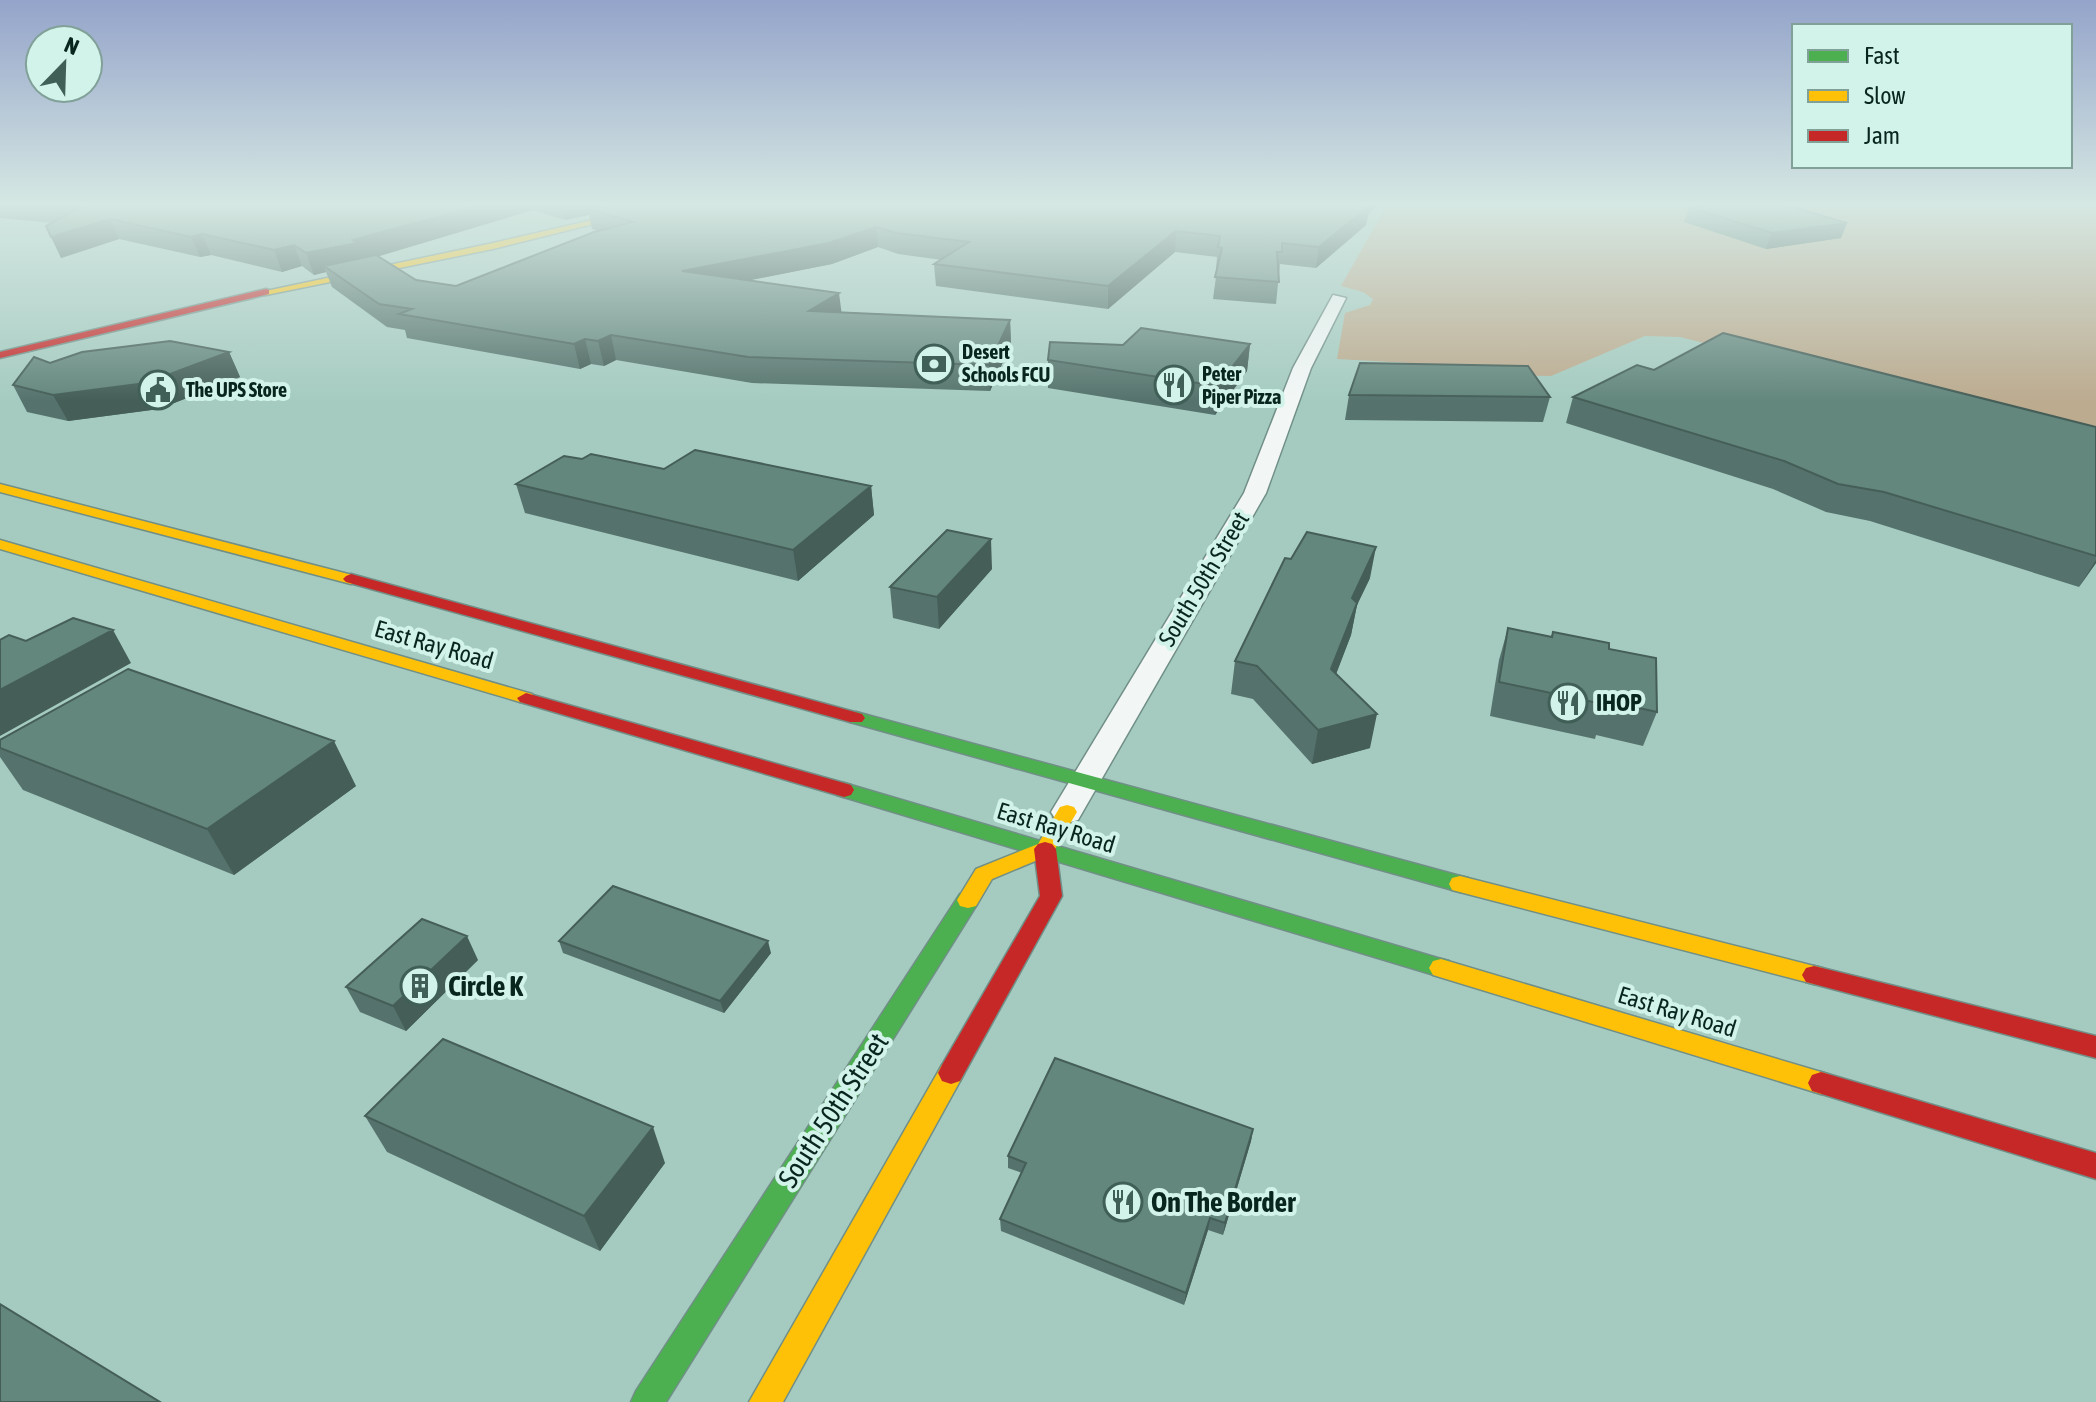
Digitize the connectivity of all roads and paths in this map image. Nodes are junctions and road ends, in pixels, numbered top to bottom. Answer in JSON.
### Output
{"nodes":[{"id":1,"x":373,"y":270,"type":"edge"},
{"id":2,"x":1338,"y":298,"type":"dead end"},
{"id":3,"x":0,"y":355,"type":"edge"},
{"id":4,"x":0,"y":488,"type":"edge"},
{"id":5,"x":0,"y":544,"type":"edge"},
{"id":6,"x":1086,"y":780,"type":"junction"},
{"id":7,"x":1067,"y":812,"type":"joint"},
{"id":8,"x":1045,"y":849,"type":"junction"},
{"id":9,"x":2096,"y":1047,"type":"edge"},
{"id":10,"x":2096,"y":1166,"type":"edge"},
{"id":11,"x":647,"y":1402,"type":"edge"},
{"id":12,"x":765,"y":1402,"type":"edge"}],
"edges":[{"from":1,"to":3,"type":"main road"},
{"from":2,"to":6,"type":"street","name":"South 50th Street"},
{"from":4,"to":6,"type":"main road","name":"East Ray Road"},
{"from":5,"to":8,"type":"main road","name":"East Ray Road"},
{"from":6,"to":7,"type":"street","name":"South 50th Street"},
{"from":6,"to":9,"type":"main road","name":"East Ray Road"},
{"from":7,"to":8,"type":"main road","name":"South 50th Street"},
{"from":8,"to":10,"type":"main road","name":"East Ray Road"},
{"from":8,"to":11,"type":"main road","name":"South 50th Street"},
{"from":8,"to":12,"type":"main road"}]}
